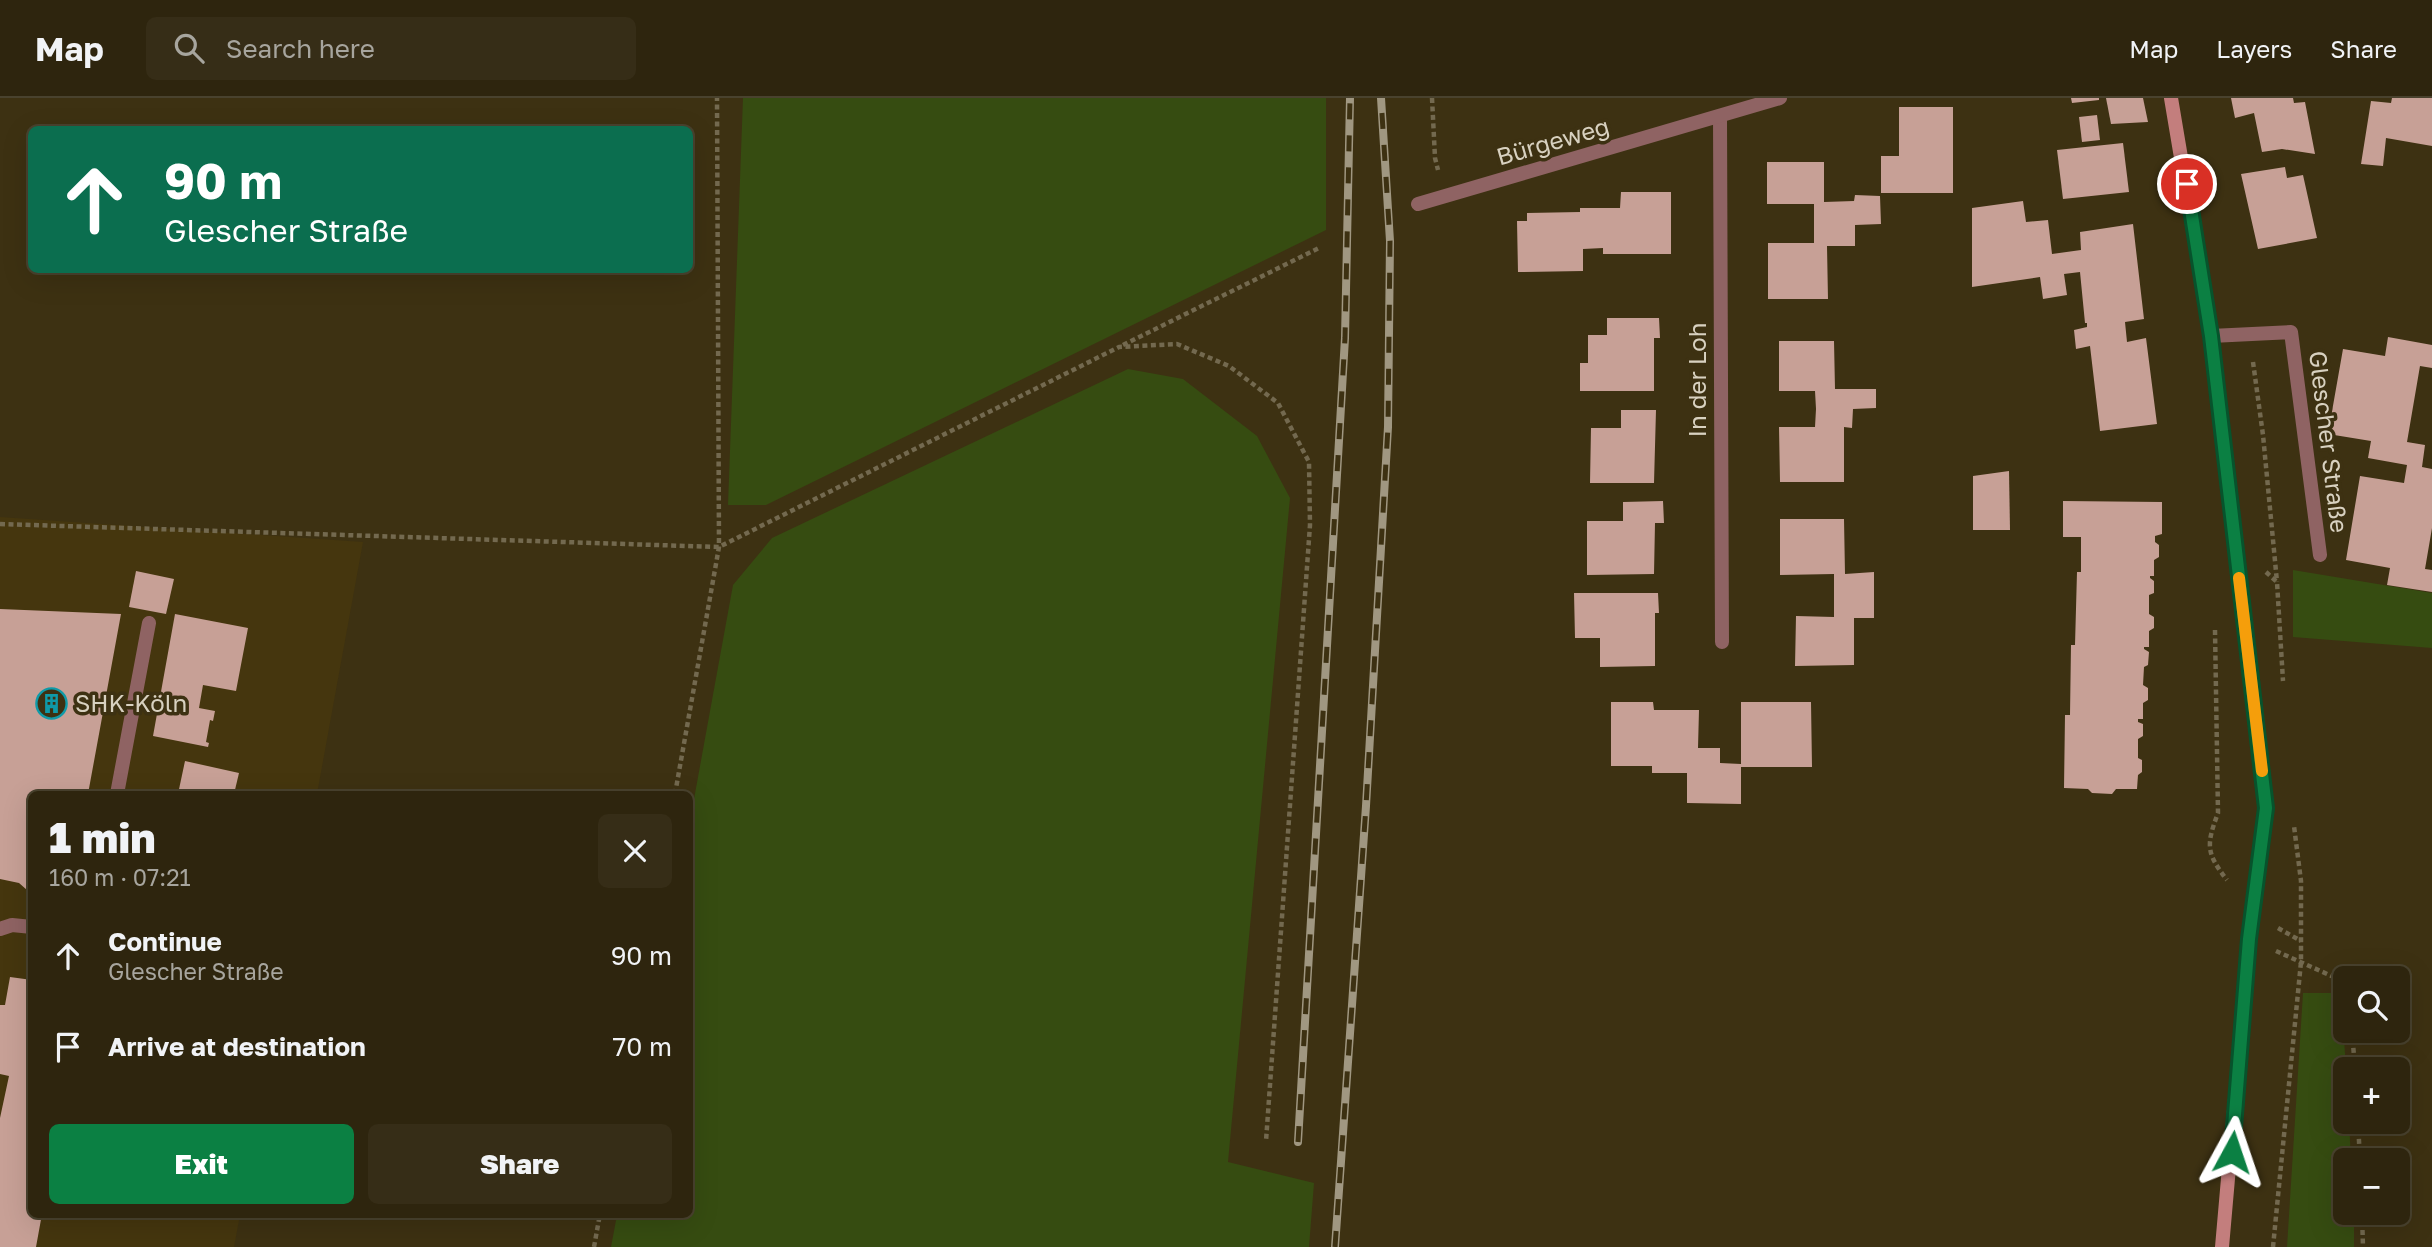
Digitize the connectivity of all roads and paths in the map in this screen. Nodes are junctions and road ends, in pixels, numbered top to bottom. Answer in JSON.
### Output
{"nodes":[{"id":1,"x":717,"y":98,"type":"edge"},
{"id":2,"x":1432,"y":98,"type":"edge"},
{"id":3,"x":1780,"y":98,"type":"edge"},
{"id":4,"x":2171,"y":98,"type":"edge"},
{"id":5,"x":1720,"y":117,"type":"junction"},
{"id":6,"x":1447,"y":196,"type":"junction"},
{"id":7,"x":1418,"y":204,"type":"dead end"},
{"id":8,"x":1319,"y":248,"type":"dead end"},
{"id":9,"x":2248,"y":334,"type":"junction"},
{"id":10,"x":2211,"y":336,"type":"junction"},
{"id":11,"x":1119,"y":346,"type":"junction"},
{"id":12,"x":0,"y":524,"type":"edge"},
{"id":13,"x":719,"y":547,"type":"junction"},
{"id":14,"x":2320,"y":555,"type":"dead end"},
{"id":15,"x":2277,"y":582,"type":"dead end"},
{"id":16,"x":2217,"y":621,"type":"dead end"},
{"id":17,"x":149,"y":623,"type":"dead end"},
{"id":18,"x":1722,"y":642,"type":"dead end"},
{"id":19,"x":118,"y":791,"type":"edge"},
{"id":20,"x":676,"y":791,"type":"edge"},
{"id":21,"x":2252,"y":914,"type":"junction"},
{"id":22,"x":28,"y":926,"type":"edge"},
{"id":23,"x":0,"y":929,"type":"edge"},
{"id":24,"x":2249,"y":939,"type":"junction"},
{"id":25,"x":2301,"y":941,"type":"dead end"},
{"id":26,"x":2333,"y":977,"type":"edge"},
{"id":27,"x":1266,"y":1141,"type":"dead end"},
{"id":28,"x":599,"y":1218,"type":"edge"},
{"id":29,"x":2362,"y":1225,"type":"edge"},
{"id":30,"x":594,"y":1247,"type":"edge"},
{"id":31,"x":2222,"y":1247,"type":"edge"},
{"id":32,"x":2362,"y":1247,"type":"edge"}],
"edges":[{"from":1,"to":13,"type":"path"},
{"from":2,"to":6,"type":"path"},
{"from":3,"to":5,"type":"street","name":"Bürgeweg"},
{"from":4,"to":10,"type":"street"},
{"from":5,"to":6,"type":"street","name":"Bürgeweg"},
{"from":5,"to":18,"type":"street","name":"In der Loh"},
{"from":6,"to":7,"type":"street","name":"Bürgeweg"},
{"from":8,"to":11,"type":"path"},
{"from":9,"to":10,"type":"street","name":"Glescher Straße"},
{"from":9,"to":14,"type":"street","name":"Glescher Straße"},
{"from":9,"to":15,"type":"path"},
{"from":10,"to":21,"type":"street"},
{"from":11,"to":13,"type":"path"},
{"from":11,"to":27,"type":"path"},
{"from":12,"to":13,"type":"path"},
{"from":13,"to":20,"type":"path"},
{"from":16,"to":21,"type":"path"},
{"from":17,"to":19,"type":"street"},
{"from":21,"to":24,"type":"street"},
{"from":21,"to":25,"type":"path"},
{"from":22,"to":23,"type":"street"},
{"from":24,"to":26,"type":"path"},
{"from":24,"to":31,"type":"street"},
{"from":28,"to":30,"type":"path"},
{"from":29,"to":32,"type":"path"}]}
